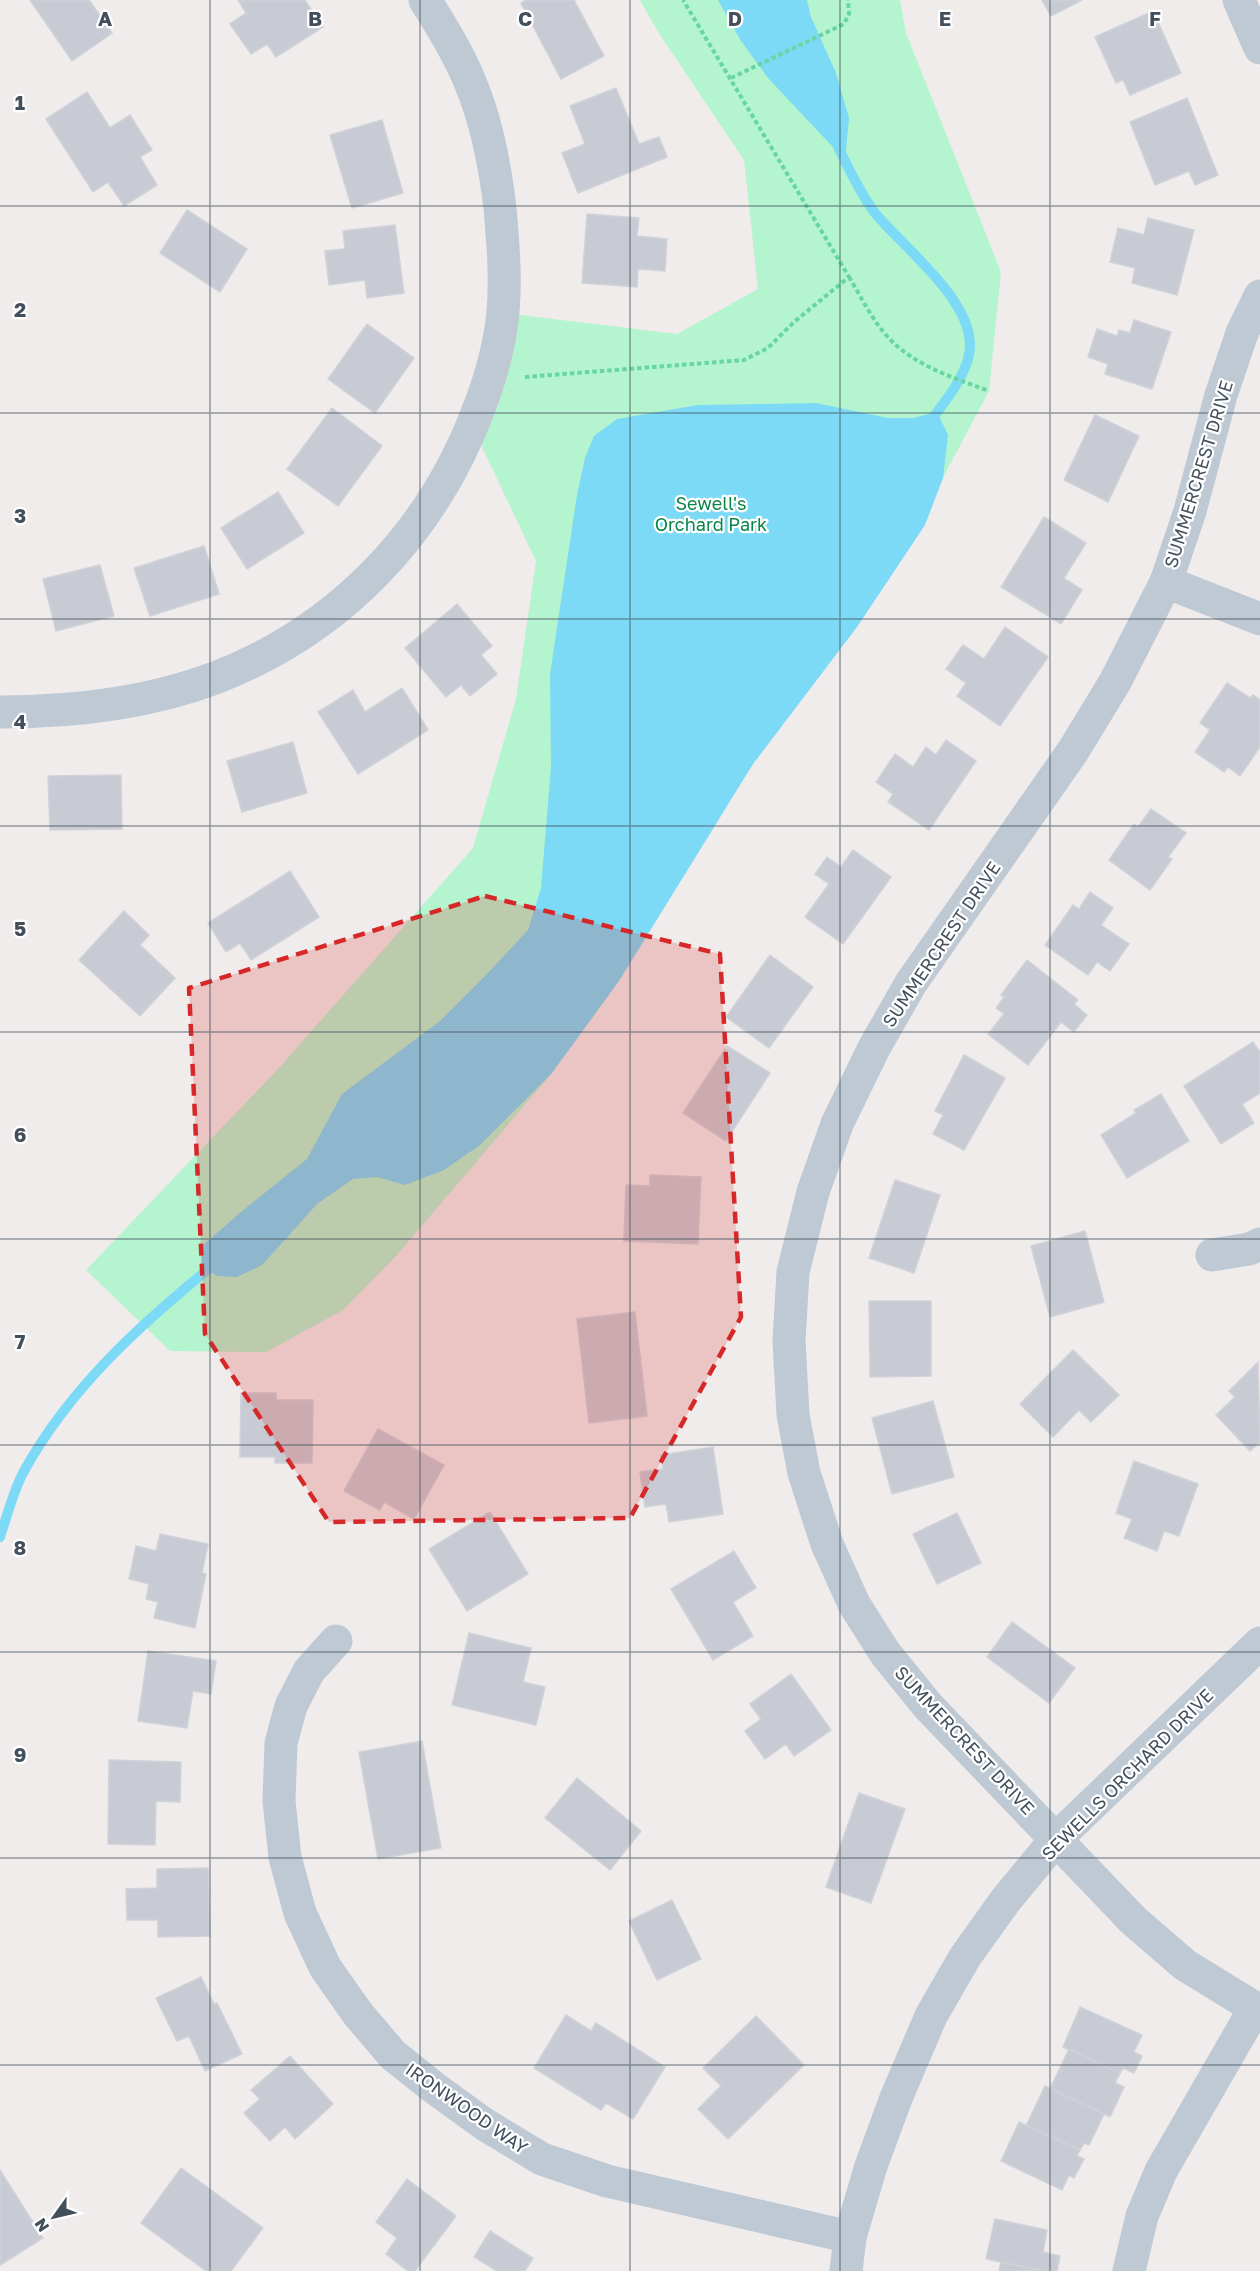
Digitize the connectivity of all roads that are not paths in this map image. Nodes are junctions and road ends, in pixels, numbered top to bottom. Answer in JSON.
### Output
{"nodes":[{"id":1,"x":425,"y":0,"type":"edge"},
{"id":2,"x":1239,"y":0,"type":"edge"},
{"id":3,"x":1260,"y":48,"type":"edge"},
{"id":4,"x":1260,"y":296,"type":"edge"},
{"id":5,"x":1166,"y":582,"type":"junction"},
{"id":6,"x":1260,"y":619,"type":"edge"},
{"id":7,"x":0,"y":712,"type":"edge"},
{"id":8,"x":1260,"y":1244,"type":"edge"},
{"id":9,"x":1212,"y":1255,"type":"dead end"},
{"id":10,"x":336,"y":1641,"type":"dead end"},
{"id":11,"x":1260,"y":1643,"type":"edge"},
{"id":12,"x":1057,"y":1838,"type":"junction"},
{"id":13,"x":1257,"y":2010,"type":"edge"},
{"id":14,"x":850,"y":2237,"type":"junction"},
{"id":15,"x":846,"y":2271,"type":"edge"},
{"id":16,"x":1129,"y":2271,"type":"edge"}],
"edges":[{"from":1,"to":7,"type":"street"},
{"from":2,"to":3,"type":"street"},
{"from":4,"to":5,"type":"street","name":"SUMMERCREST DRIVE"},
{"from":5,"to":6,"type":"street"},
{"from":5,"to":12,"type":"street","name":"SUMMERCREST DRIVE"},
{"from":8,"to":9,"type":"street"},
{"from":10,"to":14,"type":"street","name":"IRONWOOD WAY"},
{"from":11,"to":12,"type":"street","name":"SEWELLS ORCHARD DRIVE"},
{"from":12,"to":13,"type":"street","name":"SUMMERCREST DRIVE"},
{"from":12,"to":14,"type":"street","name":"SEWELLS ORCHARD DRIVE"},
{"from":13,"to":16,"type":"street"},
{"from":14,"to":15,"type":"street","name":"SEWELLS ORCHARD DRIVE"}]}
